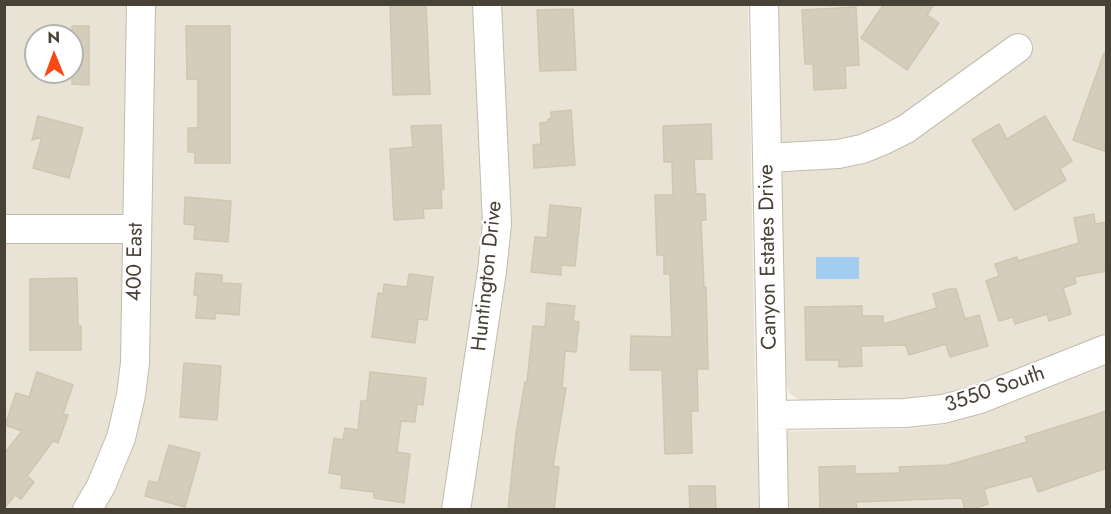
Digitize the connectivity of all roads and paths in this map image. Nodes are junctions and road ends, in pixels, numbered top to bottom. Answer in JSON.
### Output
{"nodes":[{"id":1,"x":141,"y":4,"type":"edge"},
{"id":2,"x":487,"y":4,"type":"edge"},
{"id":3,"x":764,"y":4,"type":"edge"},
{"id":4,"x":1018,"y":48,"type":"dead end"},
{"id":5,"x":767,"y":158,"type":"junction"},
{"id":6,"x":4,"y":229,"type":"edge"},
{"id":7,"x":137,"y":230,"type":"junction"},
{"id":8,"x":1107,"y":349,"type":"edge"},
{"id":9,"x":772,"y":416,"type":"junction"},
{"id":10,"x":87,"y":510,"type":"edge"},
{"id":11,"x":456,"y":510,"type":"edge"},
{"id":12,"x":774,"y":510,"type":"edge"}],
"edges":[{"from":1,"to":7,"type":"street","name":"400 East"},
{"from":2,"to":11,"type":"street","name":"Huntington Drive"},
{"from":3,"to":5,"type":"street","name":"Canyon Estates Drive"},
{"from":4,"to":5,"type":"street"},
{"from":5,"to":9,"type":"street","name":"Canyon Estates Drive"},
{"from":6,"to":7,"type":"street"},
{"from":7,"to":10,"type":"street","name":"400 East"},
{"from":8,"to":9,"type":"street","name":"3550 South"},
{"from":9,"to":12,"type":"street","name":"Canyon Estates Drive"}]}
